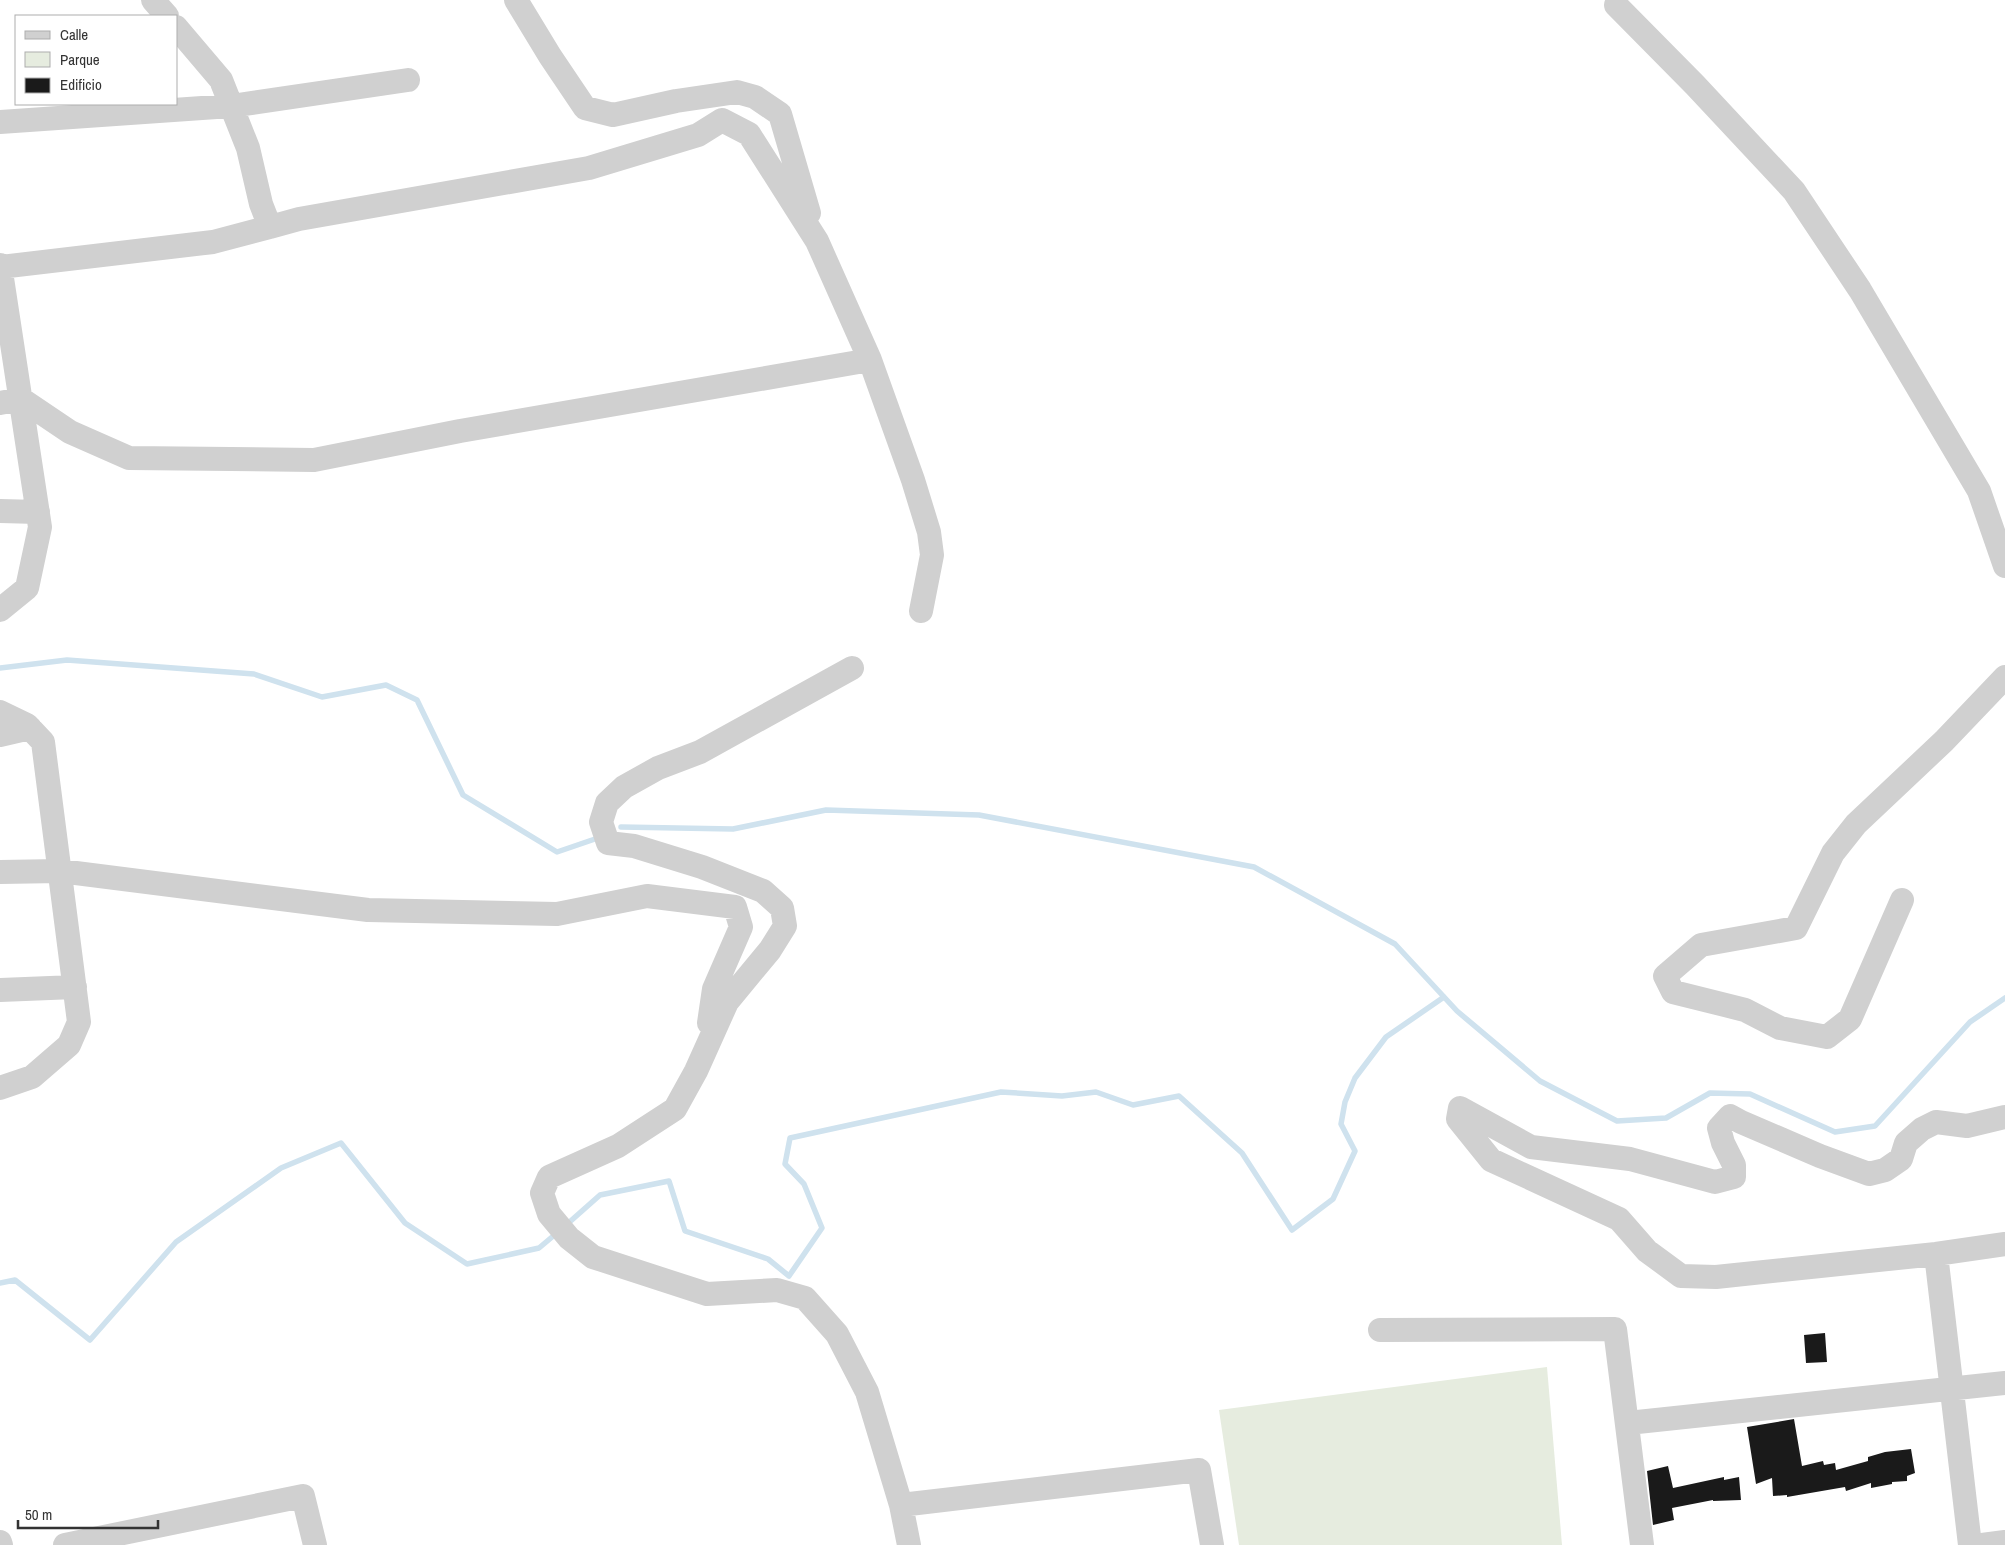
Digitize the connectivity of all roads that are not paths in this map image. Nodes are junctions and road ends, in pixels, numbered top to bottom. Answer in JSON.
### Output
{"nodes":[{"id":1,"x":153,"y":0,"type":"edge"},
{"id":2,"x":516,"y":0,"type":"edge"},
{"id":3,"x":1616,"y":5,"type":"dead end"},
{"id":4,"x":166,"y":15,"type":"edge"},
{"id":5,"x":178,"y":30,"type":"edge"},
{"id":6,"x":408,"y":80,"type":"dead end"},
{"id":7,"x":231,"y":106,"type":"junction"},
{"id":8,"x":0,"y":122,"type":"edge"},
{"id":9,"x":270,"y":227,"type":"junction"},
{"id":10,"x":818,"y":241,"type":"junction"},
{"id":11,"x":0,"y":266,"type":"edge"},
{"id":12,"x":870,"y":360,"type":"junction"},
{"id":13,"x":10,"y":401,"type":"edge"},
{"id":14,"x":0,"y":511,"type":"edge"},
{"id":15,"x":38,"y":512,"type":"junction"},
{"id":16,"x":2005,"y":566,"type":"edge"},
{"id":17,"x":0,"y":610,"type":"edge"},
{"id":18,"x":921,"y":611,"type":"dead end"},
{"id":19,"x":852,"y":668,"type":"dead end"},
{"id":20,"x":2005,"y":677,"type":"edge"},
{"id":21,"x":0,"y":712,"type":"edge"},
{"id":22,"x":30,"y":728,"type":"junction"},
{"id":23,"x":0,"y":735,"type":"edge"},
{"id":24,"x":60,"y":871,"type":"junction"},
{"id":25,"x":0,"y":872,"type":"edge"},
{"id":26,"x":1902,"y":900,"type":"dead end"},
{"id":27,"x":74,"y":987,"type":"junction"},
{"id":28,"x":0,"y":990,"type":"edge"},
{"id":29,"x":705,"y":1052,"type":"junction"},
{"id":30,"x":0,"y":1088,"type":"edge"},
{"id":31,"x":2005,"y":1117,"type":"edge"},
{"id":32,"x":2005,"y":1244,"type":"edge"},
{"id":33,"x":1936,"y":1254,"type":"junction"},
{"id":34,"x":1380,"y":1330,"type":"dead end"},
{"id":35,"x":2005,"y":1383,"type":"edge"},
{"id":36,"x":1950,"y":1388,"type":"junction"},
{"id":37,"x":1628,"y":1423,"type":"junction"},
{"id":38,"x":901,"y":1505,"type":"junction"},
{"id":39,"x":154,"y":1536,"type":"edge"},
{"id":40,"x":2005,"y":1542,"type":"edge"},
{"id":41,"x":905,"y":1544,"type":"edge"},
{"id":42,"x":65,"y":1545,"type":"edge"},
{"id":43,"x":315,"y":1545,"type":"edge"},
{"id":44,"x":1212,"y":1545,"type":"edge"},
{"id":45,"x":1642,"y":1545,"type":"edge"},
{"id":46,"x":1970,"y":1545,"type":"edge"},
{"id":47,"x":1982,"y":1545,"type":"edge"}],
"edges":[{"from":1,"to":4,"type":"street"},
{"from":2,"to":10,"type":"street"},
{"from":3,"to":16,"type":"street"},
{"from":5,"to":7,"type":"street"},
{"from":6,"to":7,"type":"street"},
{"from":7,"to":8,"type":"street"},
{"from":7,"to":9,"type":"street"},
{"from":9,"to":10,"type":"street"},
{"from":9,"to":11,"type":"street"},
{"from":10,"to":12,"type":"street"},
{"from":11,"to":13,"type":"street"},
{"from":12,"to":13,"type":"street"},
{"from":12,"to":18,"type":"street"},
{"from":13,"to":15,"type":"street"},
{"from":14,"to":15,"type":"street"},
{"from":15,"to":17,"type":"street"},
{"from":19,"to":29,"type":"street"},
{"from":20,"to":26,"type":"street"},
{"from":21,"to":22,"type":"street"},
{"from":22,"to":23,"type":"street"},
{"from":22,"to":24,"type":"street"},
{"from":24,"to":25,"type":"street"},
{"from":24,"to":27,"type":"street"},
{"from":24,"to":29,"type":"street"},
{"from":27,"to":28,"type":"street"},
{"from":27,"to":30,"type":"street"},
{"from":29,"to":38,"type":"street"},
{"from":31,"to":33,"type":"street"},
{"from":32,"to":33,"type":"street"},
{"from":33,"to":36,"type":"street"},
{"from":34,"to":37,"type":"street"},
{"from":35,"to":36,"type":"street"},
{"from":36,"to":37,"type":"street"},
{"from":36,"to":46,"type":"street"},
{"from":37,"to":45,"type":"street"},
{"from":38,"to":41,"type":"street"},
{"from":38,"to":44,"type":"street"},
{"from":39,"to":42,"type":"street"},
{"from":39,"to":43,"type":"street"},
{"from":40,"to":47,"type":"street"}]}
